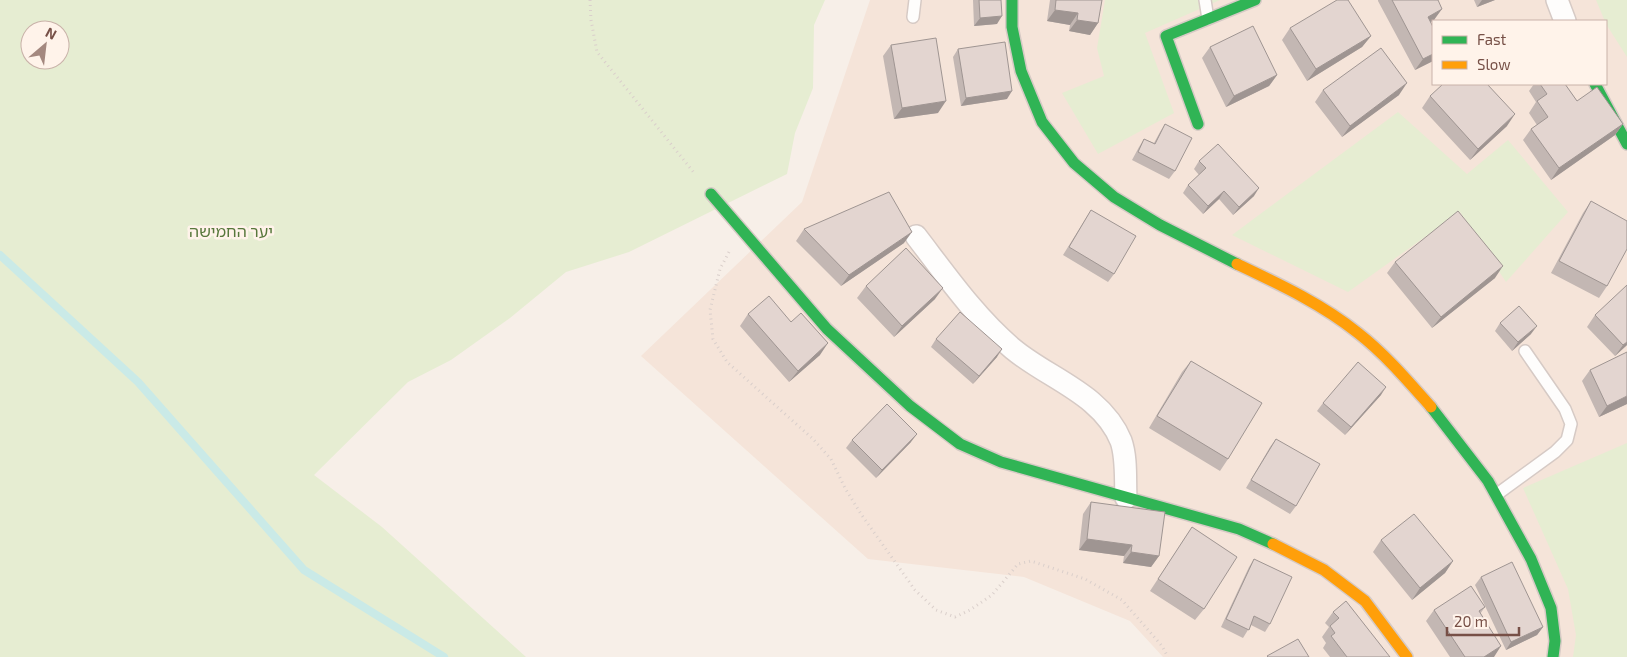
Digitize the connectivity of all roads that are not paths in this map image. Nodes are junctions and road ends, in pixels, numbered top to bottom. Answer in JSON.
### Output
{"nodes":[{"id":1,"x":915,"y":0,"type":"edge"},
{"id":2,"x":1012,"y":0,"type":"edge"},
{"id":3,"x":1205,"y":0,"type":"edge"},
{"id":4,"x":1255,"y":0,"type":"edge"},
{"id":5,"x":1557,"y":0,"type":"edge"},
{"id":6,"x":913,"y":16,"type":"dead end"},
{"id":7,"x":1208,"y":19,"type":"junction"},
{"id":8,"x":1565,"y":20,"type":"edge"},
{"id":9,"x":1596,"y":85,"type":"edge"},
{"id":10,"x":1198,"y":124,"type":"dead end"},
{"id":11,"x":1627,"y":144,"type":"edge"},
{"id":12,"x":711,"y":194,"type":"road end"},
{"id":13,"x":916,"y":236,"type":"dead end"},
{"id":14,"x":1525,"y":351,"type":"dead end"},
{"id":15,"x":1496,"y":495,"type":"junction"},
{"id":16,"x":1126,"y":498,"type":"junction"},
{"id":17,"x":1407,"y":657,"type":"edge"},
{"id":18,"x":1553,"y":657,"type":"edge"}],
"edges":[{"from":1,"to":6,"type":"lane"},
{"from":2,"to":15,"type":"street"},
{"from":3,"to":7,"type":"lane"},
{"from":4,"to":7,"type":"street"},
{"from":5,"to":8,"type":"street"},
{"from":7,"to":10,"type":"street"},
{"from":9,"to":11,"type":"street"},
{"from":12,"to":16,"type":"street"},
{"from":13,"to":16,"type":"street"},
{"from":14,"to":15,"type":"lane"},
{"from":15,"to":18,"type":"street"},
{"from":16,"to":17,"type":"street"}]}
